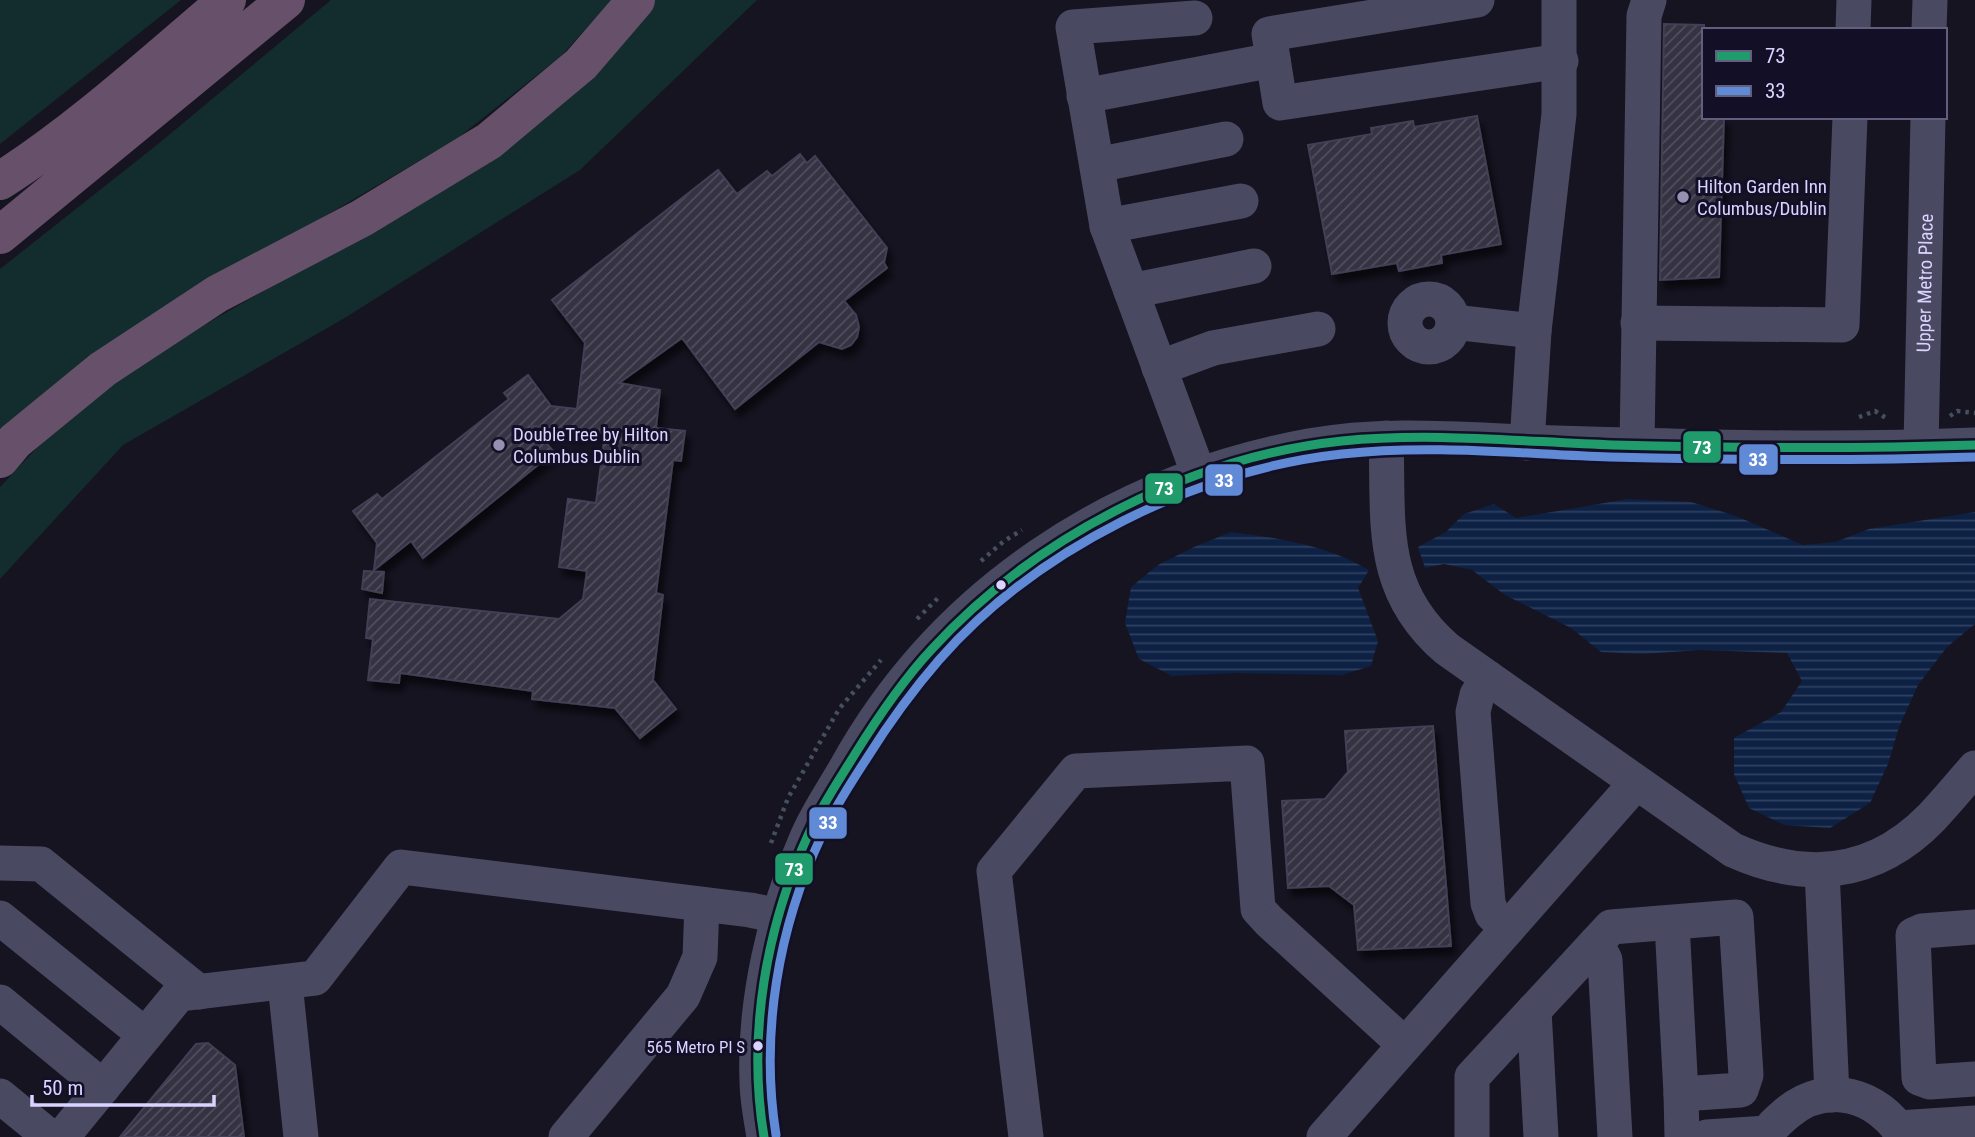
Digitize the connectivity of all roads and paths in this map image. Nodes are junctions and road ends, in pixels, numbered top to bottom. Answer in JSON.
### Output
{"nodes":[{"id":1,"x":227,"y":0,"type":"edge"},
{"id":2,"x":286,"y":0,"type":"edge"},
{"id":3,"x":636,"y":0,"type":"edge"},
{"id":4,"x":1477,"y":0,"type":"edge"},
{"id":5,"x":1559,"y":0,"type":"edge"},
{"id":6,"x":1649,"y":0,"type":"edge"},
{"id":7,"x":1854,"y":0,"type":"edge"},
{"id":8,"x":1930,"y":0,"type":"edge"},
{"id":9,"x":1195,"y":18,"type":"dead end"},
{"id":10,"x":1853,"y":28,"type":"edge"},
{"id":11,"x":1930,"y":28,"type":"edge"},
{"id":12,"x":1273,"y":61,"type":"junction"},
{"id":13,"x":1561,"y":61,"type":"junction"},
{"id":14,"x":1084,"y":96,"type":"junction"},
{"id":15,"x":1850,"y":119,"type":"edge"},
{"id":16,"x":1928,"y":119,"type":"edge"},
{"id":17,"x":1226,"y":139,"type":"dead end"},
{"id":18,"x":1097,"y":165,"type":"junction"},
{"id":19,"x":0,"y":181,"type":"edge"},
{"id":20,"x":1241,"y":201,"type":"dead end"},
{"id":21,"x":1107,"y":226,"type":"junction"},
{"id":22,"x":0,"y":235,"type":"edge"},
{"id":23,"x":1254,"y":266,"type":"dead end"},
{"id":24,"x":1130,"y":291,"type":"junction"},
{"id":25,"x":1452,"y":322,"type":"dead end"},
{"id":26,"x":1638,"y":323,"type":"junction"},
{"id":27,"x":1318,"y":329,"type":"dead end"},
{"id":28,"x":1534,"y":331,"type":"junction"},
{"id":29,"x":1159,"y":368,"type":"junction"},
{"id":30,"x":1975,"y":413,"type":"edge"},
{"id":31,"x":1857,"y":418,"type":"dead end"},
{"id":32,"x":1922,"y":432,"type":"junction"},
{"id":33,"x":1385,"y":438,"type":"junction"},
{"id":34,"x":1527,"y":443,"type":"junction"},
{"id":35,"x":1975,"y":445,"type":"edge"},
{"id":36,"x":1637,"y":446,"type":"junction"},
{"id":37,"x":0,"y":459,"type":"edge"},
{"id":38,"x":1199,"y":475,"type":"junction"},
{"id":39,"x":1027,"y":526,"type":"dead end"},
{"id":40,"x":974,"y":567,"type":"dead end"},
{"id":41,"x":945,"y":593,"type":"dead end"},
{"id":42,"x":916,"y":620,"type":"dead end"},
{"id":43,"x":882,"y":659,"type":"dead end"},
{"id":44,"x":1488,"y":678,"type":"junction"},
{"id":45,"x":1975,"y":768,"type":"edge"},
{"id":46,"x":1636,"y":783,"type":"junction"},
{"id":47,"x":768,"y":851,"type":"dead end"},
{"id":48,"x":0,"y":863,"type":"edge"},
{"id":49,"x":1822,"y":870,"type":"junction"},
{"id":50,"x":702,"y":905,"type":"junction"},
{"id":51,"x":779,"y":916,"type":"junction"},
{"id":52,"x":0,"y":918,"type":"edge"},
{"id":53,"x":1672,"y":923,"type":"junction"},
{"id":54,"x":1508,"y":928,"type":"junction"},
{"id":55,"x":1975,"y":928,"type":"edge"},
{"id":56,"x":1596,"y":943,"type":"junction"},
{"id":57,"x":285,"y":983,"type":"junction"},
{"id":58,"x":199,"y":992,"type":"junction"},
{"id":59,"x":0,"y":1002,"type":"edge"},
{"id":60,"x":1534,"y":1010,"type":"junction"},
{"id":61,"x":145,"y":1035,"type":"junction"},
{"id":62,"x":1405,"y":1045,"type":"junction"},
{"id":63,"x":1975,"y":1079,"type":"edge"},
{"id":64,"x":103,"y":1087,"type":"junction"},
{"id":65,"x":1681,"y":1094,"type":"junction"},
{"id":66,"x":1832,"y":1095,"type":"junction"},
{"id":67,"x":0,"y":1096,"type":"edge"},
{"id":68,"x":1975,"y":1123,"type":"edge"},
{"id":69,"x":1901,"y":1132,"type":"edge"},
{"id":70,"x":1766,"y":1135,"type":"edge"},
{"id":71,"x":50,"y":1137,"type":"edge"},
{"id":72,"x":62,"y":1137,"type":"edge"},
{"id":73,"x":301,"y":1137,"type":"edge"},
{"id":74,"x":566,"y":1137,"type":"edge"},
{"id":75,"x":764,"y":1137,"type":"edge"},
{"id":76,"x":1027,"y":1137,"type":"edge"},
{"id":77,"x":1324,"y":1137,"type":"edge"},
{"id":78,"x":1472,"y":1137,"type":"edge"},
{"id":79,"x":1542,"y":1137,"type":"edge"},
{"id":80,"x":1615,"y":1137,"type":"edge"},
{"id":81,"x":1682,"y":1137,"type":"edge"},
{"id":82,"x":1707,"y":1137,"type":"edge"}],
"edges":[{"from":1,"to":19,"type":"highway"},
{"from":2,"to":22,"type":"highway"},
{"from":3,"to":37,"type":"highway"},
{"from":4,"to":12,"type":"street"},
{"from":5,"to":13,"type":"street"},
{"from":6,"to":26,"type":"street"},
{"from":7,"to":10,"type":"street"},
{"from":8,"to":11,"type":"street"},
{"from":9,"to":14,"type":"street"},
{"from":12,"to":13,"type":"street"},
{"from":12,"to":14,"type":"street"},
{"from":13,"to":28,"type":"street"},
{"from":14,"to":18,"type":"street"},
{"from":15,"to":26,"type":"street"},
{"from":16,"to":32,"type":"street","name":"Upper Metro Place"},
{"from":17,"to":18,"type":"street"},
{"from":18,"to":21,"type":"street"},
{"from":20,"to":21,"type":"street"},
{"from":21,"to":24,"type":"street"},
{"from":23,"to":24,"type":"street"},
{"from":24,"to":29,"type":"street"},
{"from":25,"to":28,"type":"street"},
{"from":26,"to":36,"type":"street"},
{"from":27,"to":29,"type":"street"},
{"from":28,"to":34,"type":"street"},
{"from":29,"to":38,"type":"street"},
{"from":30,"to":32,"type":"path"},
{"from":31,"to":32,"type":"path"},
{"from":32,"to":35,"type":"street"},
{"from":32,"to":36,"type":"street"},
{"from":33,"to":34,"type":"street"},
{"from":33,"to":38,"type":"street"},
{"from":33,"to":44,"type":"street"},
{"from":34,"to":36,"type":"street"},
{"from":38,"to":51,"type":"street"},
{"from":39,"to":40,"type":"path"},
{"from":41,"to":42,"type":"path"},
{"from":43,"to":47,"type":"path"},
{"from":44,"to":46,"type":"street"},
{"from":44,"to":54,"type":"street"},
{"from":45,"to":49,"type":"street"},
{"from":46,"to":49,"type":"street"},
{"from":46,"to":54,"type":"street"},
{"from":48,"to":58,"type":"street"},
{"from":49,"to":66,"type":"street"},
{"from":50,"to":51,"type":"street"},
{"from":50,"to":57,"type":"street"},
{"from":50,"to":74,"type":"street"},
{"from":51,"to":75,"type":"street"},
{"from":52,"to":61,"type":"street"},
{"from":53,"to":56,"type":"street"},
{"from":53,"to":65,"type":"street"},
{"from":53,"to":65,"type":"street"},
{"from":54,"to":62,"type":"street"},
{"from":55,"to":63,"type":"street"},
{"from":56,"to":60,"type":"street"},
{"from":56,"to":80,"type":"street"},
{"from":57,"to":58,"type":"street"},
{"from":57,"to":73,"type":"street"},
{"from":58,"to":61,"type":"street"},
{"from":59,"to":64,"type":"street"},
{"from":60,"to":78,"type":"street"},
{"from":60,"to":79,"type":"street"},
{"from":61,"to":64,"type":"street"},
{"from":62,"to":76,"type":"street"},
{"from":62,"to":77,"type":"street"},
{"from":64,"to":72,"type":"street"},
{"from":65,"to":81,"type":"street"},
{"from":66,"to":69,"type":"street"},
{"from":66,"to":70,"type":"street"},
{"from":67,"to":71,"type":"street"},
{"from":68,"to":69,"type":"street"},
{"from":70,"to":82,"type":"street"}]}
